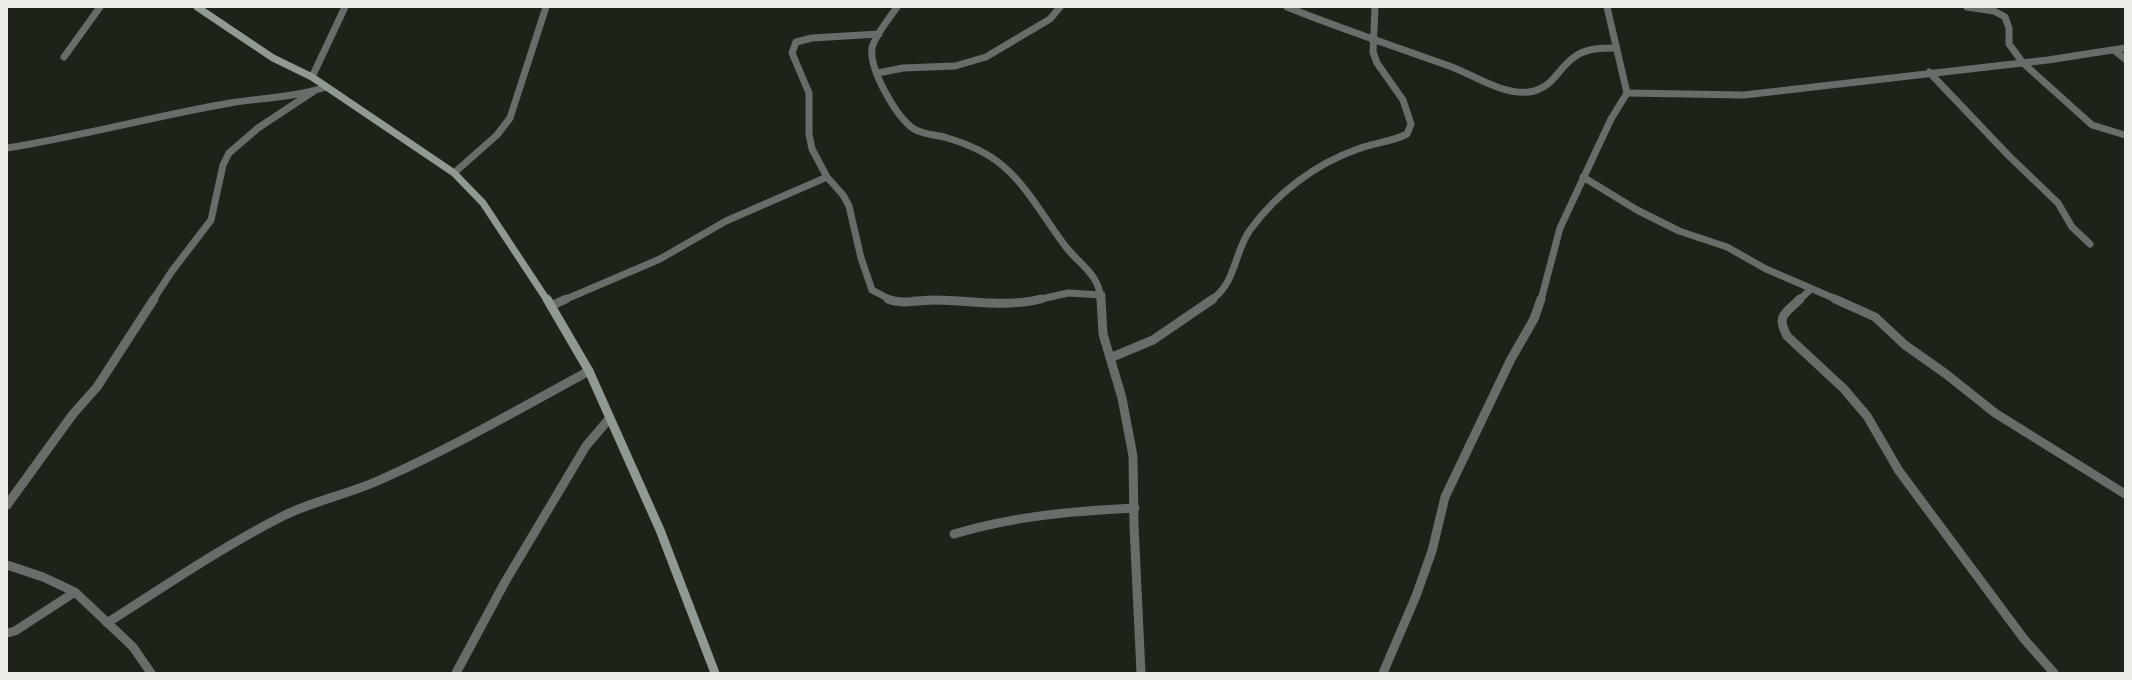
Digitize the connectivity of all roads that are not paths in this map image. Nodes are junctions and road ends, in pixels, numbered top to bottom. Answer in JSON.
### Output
{"nodes":[{"id":1,"x":100,"y":7,"type":"edge"},
{"id":2,"x":197,"y":7,"type":"edge"},
{"id":3,"x":345,"y":7,"type":"edge"},
{"id":4,"x":546,"y":7,"type":"edge"},
{"id":5,"x":897,"y":7,"type":"edge"},
{"id":6,"x":1060,"y":7,"type":"edge"},
{"id":7,"x":1287,"y":7,"type":"edge"},
{"id":8,"x":1375,"y":7,"type":"edge"},
{"id":9,"x":1607,"y":7,"type":"edge"},
{"id":10,"x":1966,"y":7,"type":"edge"},
{"id":11,"x":879,"y":34,"type":"junction"},
{"id":12,"x":1373,"y":40,"type":"junction"},
{"id":13,"x":1616,"y":48,"type":"junction"},
{"id":14,"x":2125,"y":48,"type":"edge"},
{"id":15,"x":2114,"y":50,"type":"junction"},
{"id":16,"x":64,"y":57,"type":"dead end"},
{"id":17,"x":2125,"y":59,"type":"edge"},
{"id":18,"x":2023,"y":63,"type":"junction"},
{"id":19,"x":1929,"y":72,"type":"junction"},
{"id":20,"x":878,"y":73,"type":"junction"},
{"id":21,"x":312,"y":77,"type":"junction"},
{"id":22,"x":326,"y":87,"type":"junction"},
{"id":23,"x":314,"y":91,"type":"junction"},
{"id":24,"x":1628,"y":94,"type":"junction"},
{"id":25,"x":2125,"y":135,"type":"edge"},
{"id":26,"x":7,"y":148,"type":"edge"},
{"id":27,"x":454,"y":173,"type":"junction"},
{"id":28,"x":828,"y":177,"type":"junction"},
{"id":29,"x":1583,"y":177,"type":"junction"},
{"id":30,"x":2090,"y":244,"type":"dead end"},
{"id":31,"x":1811,"y":289,"type":"junction"},
{"id":32,"x":1102,"y":295,"type":"junction"},
{"id":33,"x":551,"y":306,"type":"junction"},
{"id":34,"x":1110,"y":358,"type":"junction"},
{"id":35,"x":589,"y":371,"type":"junction"},
{"id":36,"x":609,"y":418,"type":"junction"},
{"id":37,"x":2125,"y":494,"type":"edge"},
{"id":38,"x":7,"y":505,"type":"edge"},
{"id":39,"x":1134,"y":508,"type":"junction"},
{"id":40,"x":954,"y":534,"type":"dead end"},
{"id":41,"x":7,"y":565,"type":"edge"},
{"id":42,"x":75,"y":592,"type":"junction"},
{"id":43,"x":107,"y":623,"type":"junction"},
{"id":44,"x":7,"y":633,"type":"edge"},
{"id":45,"x":151,"y":673,"type":"edge"},
{"id":46,"x":456,"y":673,"type":"edge"},
{"id":47,"x":715,"y":673,"type":"edge"},
{"id":48,"x":1140,"y":673,"type":"edge"},
{"id":49,"x":1383,"y":673,"type":"edge"},
{"id":50,"x":2054,"y":673,"type":"edge"}],
"edges":[{"from":1,"to":16,"type":"street"},
{"from":2,"to":21,"type":"main road"},
{"from":3,"to":21,"type":"street"},
{"from":4,"to":27,"type":"street"},
{"from":5,"to":11,"type":"street"},
{"from":6,"to":20,"type":"street"},
{"from":7,"to":12,"type":"street"},
{"from":8,"to":12,"type":"street"},
{"from":9,"to":13,"type":"street"},
{"from":10,"to":18,"type":"street"},
{"from":11,"to":20,"type":"street"},
{"from":11,"to":28,"type":"street"},
{"from":12,"to":13,"type":"street"},
{"from":12,"to":34,"type":"street"},
{"from":13,"to":24,"type":"street"},
{"from":14,"to":15,"type":"street"},
{"from":15,"to":17,"type":"street"},
{"from":15,"to":18,"type":"street"},
{"from":18,"to":19,"type":"street"},
{"from":18,"to":25,"type":"street"},
{"from":19,"to":24,"type":"street"},
{"from":19,"to":30,"type":"street"},
{"from":20,"to":32,"type":"street"},
{"from":21,"to":22,"type":"main road"},
{"from":22,"to":23,"type":"street"},
{"from":22,"to":27,"type":"main road"},
{"from":23,"to":26,"type":"street"},
{"from":23,"to":38,"type":"street"},
{"from":24,"to":29,"type":"street"},
{"from":27,"to":33,"type":"main road"},
{"from":28,"to":32,"type":"street"},
{"from":28,"to":33,"type":"street"},
{"from":29,"to":31,"type":"street"},
{"from":29,"to":49,"type":"street"},
{"from":31,"to":37,"type":"street"},
{"from":31,"to":50,"type":"street"},
{"from":32,"to":34,"type":"street"},
{"from":33,"to":35,"type":"main road"},
{"from":34,"to":39,"type":"street"},
{"from":35,"to":36,"type":"main road"},
{"from":35,"to":43,"type":"street"},
{"from":36,"to":46,"type":"street"},
{"from":36,"to":47,"type":"main road"},
{"from":39,"to":40,"type":"street"},
{"from":39,"to":48,"type":"street"},
{"from":41,"to":42,"type":"street"},
{"from":42,"to":43,"type":"street"},
{"from":42,"to":44,"type":"street"},
{"from":43,"to":45,"type":"street"}]}
